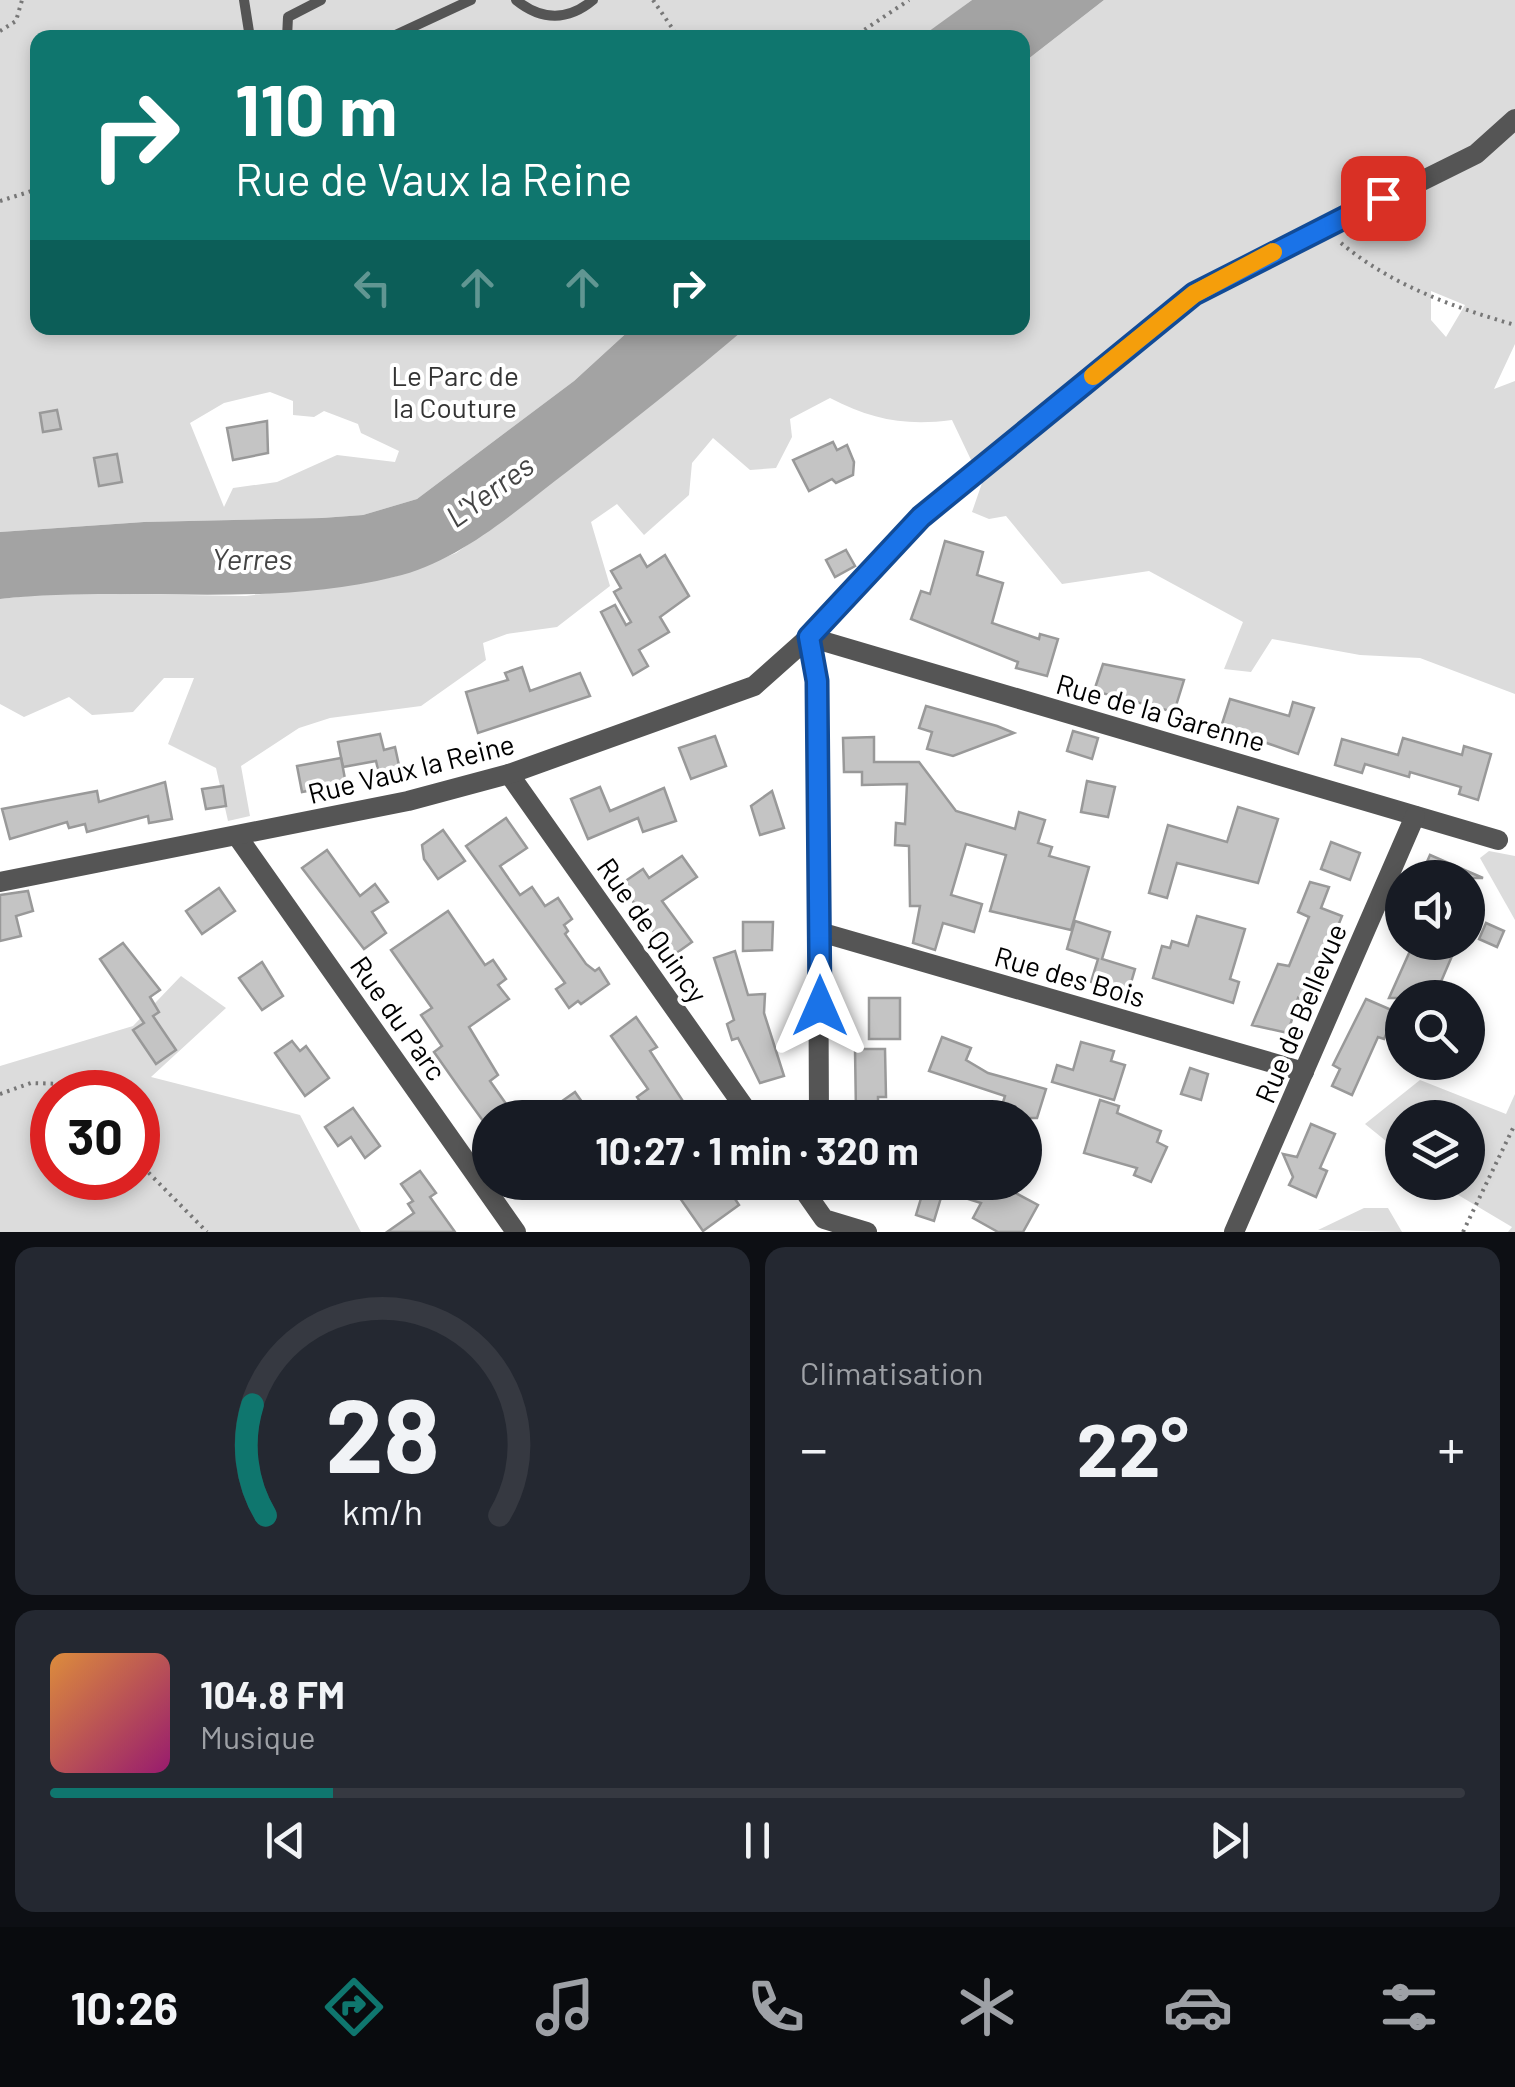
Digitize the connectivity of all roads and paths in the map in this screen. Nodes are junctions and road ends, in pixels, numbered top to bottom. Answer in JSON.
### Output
{"nodes":[{"id":1,"x":22,"y":0,"type":"edge"},
{"id":2,"x":244,"y":0,"type":"edge"},
{"id":3,"x":321,"y":0,"type":"edge"},
{"id":4,"x":471,"y":0,"type":"edge"},
{"id":5,"x":516,"y":0,"type":"edge"},
{"id":6,"x":593,"y":0,"type":"edge"},
{"id":7,"x":654,"y":0,"type":"edge"},
{"id":8,"x":909,"y":0,"type":"edge"},
{"id":9,"x":0,"y":30,"type":"edge"},
{"id":10,"x":249,"y":30,"type":"edge"},
{"id":11,"x":287,"y":30,"type":"edge"},
{"id":12,"x":406,"y":30,"type":"edge"},
{"id":13,"x":675,"y":30,"type":"edge"},
{"id":14,"x":864,"y":30,"type":"edge"},
{"id":15,"x":1515,"y":119,"type":"edge"},
{"id":16,"x":30,"y":192,"type":"edge"},
{"id":17,"x":0,"y":201,"type":"edge"},
{"id":18,"x":1322,"y":227,"type":"junction"},
{"id":19,"x":1515,"y":325,"type":"edge"},
{"id":20,"x":809,"y":637,"type":"junction"},
{"id":21,"x":509,"y":774,"type":"junction"},
{"id":22,"x":1415,"y":816,"type":"junction"},
{"id":23,"x":237,"y":836,"type":"junction"},
{"id":24,"x":1498,"y":840,"type":"dead end"},
{"id":25,"x":0,"y":882,"type":"edge"},
{"id":26,"x":820,"y":932,"type":"junction"},
{"id":27,"x":1304,"y":1072,"type":"junction"},
{"id":28,"x":30,"y":1083,"type":"edge"},
{"id":29,"x":0,"y":1094,"type":"edge"},
{"id":30,"x":739,"y":1100,"type":"edge"},
{"id":31,"x":819,"y":1100,"type":"edge"},
{"id":32,"x":1515,"y":1124,"type":"edge"},
{"id":33,"x":160,"y":1184,"type":"edge"},
{"id":34,"x":809,"y":1200,"type":"edge"},
{"id":35,"x":822,"y":1200,"type":"edge"},
{"id":36,"x":824,"y":1226,"type":"edge"},
{"id":37,"x":207,"y":1232,"type":"edge"},
{"id":38,"x":516,"y":1232,"type":"edge"},
{"id":39,"x":867,"y":1232,"type":"edge"},
{"id":40,"x":1234,"y":1232,"type":"edge"},
{"id":41,"x":1463,"y":1232,"type":"edge"}],
"edges":[{"from":1,"to":9,"type":"path"},
{"from":2,"to":10,"type":"lane"},
{"from":3,"to":11,"type":"lane"},
{"from":4,"to":12,"type":"lane"},
{"from":5,"to":6,"type":"lane"},
{"from":7,"to":13,"type":"path"},
{"from":8,"to":14,"type":"path"},
{"from":15,"to":18,"type":"street","name":"Rue Vaux la Reine"},
{"from":16,"to":17,"type":"path"},
{"from":18,"to":19,"type":"path"},
{"from":18,"to":20,"type":"street","name":"Rue Vaux la Reine"},
{"from":20,"to":21,"type":"street","name":"Rue Vaux la Reine"},
{"from":20,"to":22,"type":"street","name":"Rue de la Garenne"},
{"from":20,"to":26,"type":"street"},
{"from":21,"to":23,"type":"street","name":"Rue Vaux la Reine"},
{"from":21,"to":30,"type":"street","name":"Rue de Quincy"},
{"from":22,"to":24,"type":"street","name":"Rue de la Garenne"},
{"from":22,"to":27,"type":"street","name":"Rue de Bellevue"},
{"from":23,"to":25,"type":"street","name":"Rue Vaux la Reine"},
{"from":23,"to":38,"type":"street","name":"Rue du Parc"},
{"from":26,"to":27,"type":"street","name":"Rue des Bois"},
{"from":26,"to":31,"type":"street"},
{"from":27,"to":40,"type":"street","name":"Rue de Bellevue"},
{"from":28,"to":29,"type":"path"},
{"from":32,"to":41,"type":"path"},
{"from":33,"to":37,"type":"path"},
{"from":34,"to":36,"type":"street"},
{"from":35,"to":36,"type":"street"},
{"from":36,"to":39,"type":"street"}]}
